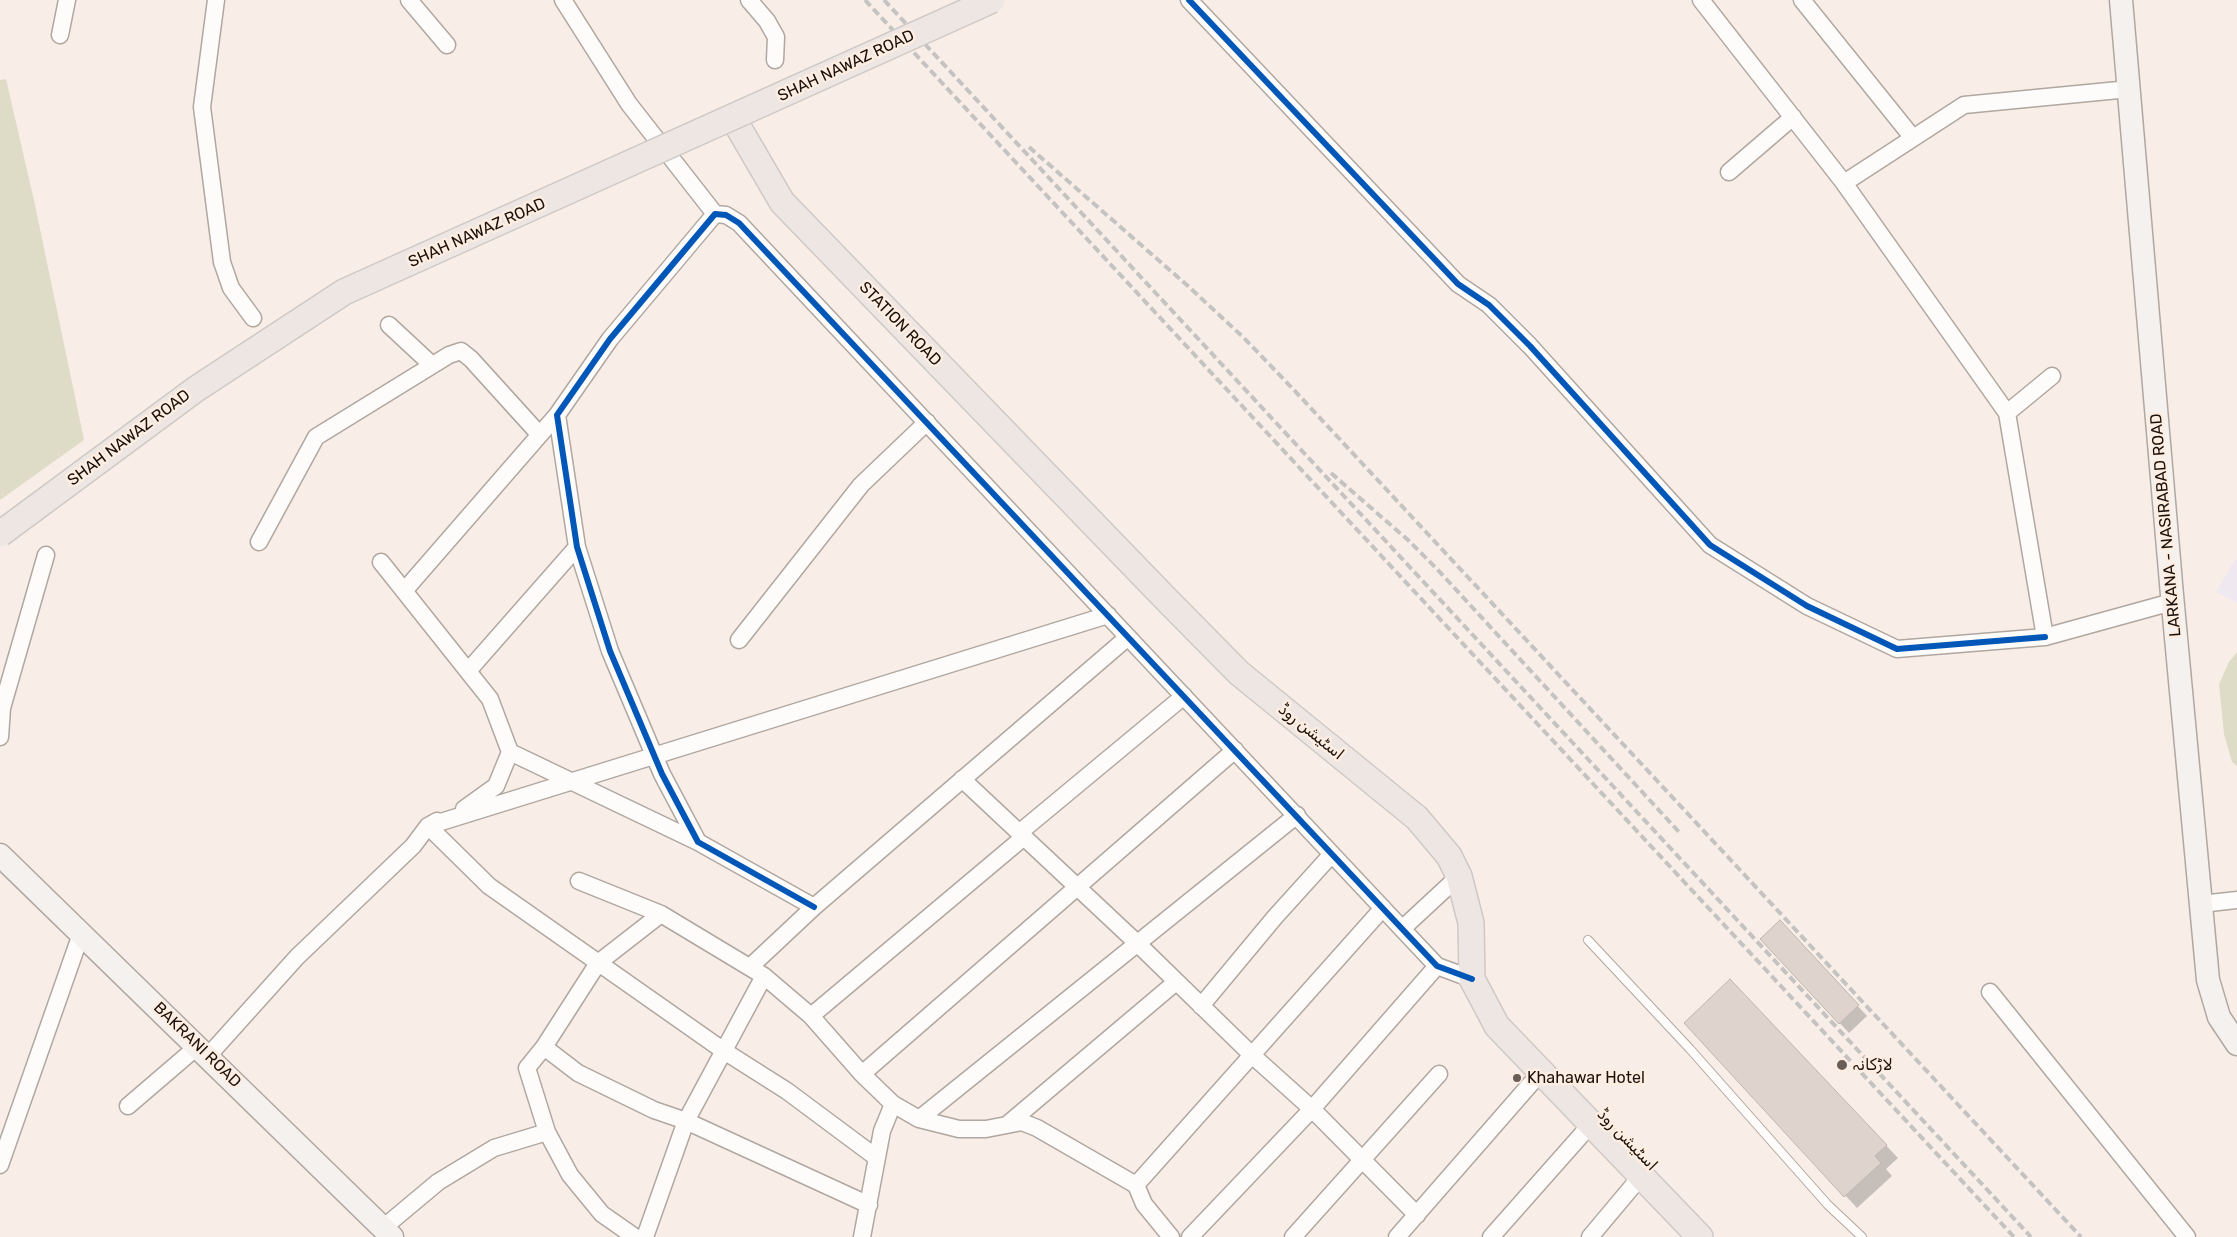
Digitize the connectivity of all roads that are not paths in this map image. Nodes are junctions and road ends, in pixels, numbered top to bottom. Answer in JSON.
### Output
{"nodes":[{"id":1,"x":67,"y":0,"type":"edge"},
{"id":2,"x":216,"y":0,"type":"edge"},
{"id":3,"x":409,"y":0,"type":"edge"},
{"id":4,"x":563,"y":0,"type":"edge"},
{"id":5,"x":749,"y":0,"type":"edge"},
{"id":6,"x":992,"y":0,"type":"edge"},
{"id":7,"x":1189,"y":0,"type":"edge"},
{"id":8,"x":1701,"y":0,"type":"edge"},
{"id":9,"x":1802,"y":0,"type":"edge"},
{"id":10,"x":2121,"y":0,"type":"edge"},
{"id":11,"x":60,"y":35,"type":"dead end"},
{"id":12,"x":446,"y":45,"type":"dead end"},
{"id":13,"x":775,"y":60,"type":"dead end"},
{"id":14,"x":2128,"y":89,"type":"junction"},
{"id":15,"x":1793,"y":117,"type":"junction"},
{"id":16,"x":733,"y":118,"type":"junction"},
{"id":17,"x":1913,"y":138,"type":"junction"},
{"id":18,"x":1729,"y":172,"type":"dead end"},
{"id":19,"x":1844,"y":183,"type":"junction"},
{"id":20,"x":715,"y":214,"type":"junction"},
{"id":21,"x":253,"y":318,"type":"dead end"},
{"id":22,"x":389,"y":325,"type":"dead end"},
{"id":23,"x":432,"y":365,"type":"junction"},
{"id":24,"x":2052,"y":376,"type":"dead end"},
{"id":25,"x":2007,"y":413,"type":"junction"},
{"id":26,"x":557,"y":415,"type":"junction"},
{"id":27,"x":927,"y":422,"type":"junction"},
{"id":28,"x":538,"y":434,"type":"junction"},
{"id":29,"x":1086,"y":516,"type":"joint"},
{"id":30,"x":0,"y":534,"type":"edge"},
{"id":31,"x":259,"y":542,"type":"dead end"},
{"id":32,"x":577,"y":547,"type":"junction"},
{"id":33,"x":46,"y":556,"type":"dead end"},
{"id":34,"x":381,"y":562,"type":"dead end"},
{"id":35,"x":404,"y":591,"type":"junction"},
{"id":36,"x":2172,"y":602,"type":"junction"},
{"id":37,"x":1108,"y":615,"type":"junction"},
{"id":38,"x":1128,"y":637,"type":"junction"},
{"id":39,"x":2045,"y":637,"type":"junction"},
{"id":40,"x":739,"y":640,"type":"dead end"},
{"id":41,"x":468,"y":671,"type":"junction"},
{"id":42,"x":1184,"y":696,"type":"junction"},
{"id":43,"x":0,"y":738,"type":"edge"},
{"id":44,"x":1235,"y":750,"type":"junction"},
{"id":45,"x":510,"y":752,"type":"junction"},
{"id":46,"x":654,"y":756,"type":"junction"},
{"id":47,"x":962,"y":779,"type":"junction"},
{"id":48,"x":571,"y":782,"type":"junction"},
{"id":49,"x":1296,"y":815,"type":"junction"},
{"id":50,"x":428,"y":826,"type":"junction"},
{"id":51,"x":1022,"y":835,"type":"junction"},
{"id":52,"x":698,"y":842,"type":"junction"},
{"id":53,"x":1332,"y":854,"type":"junction"},
{"id":54,"x":0,"y":855,"type":"edge"},
{"id":55,"x":1459,"y":876,"type":"junction"},
{"id":56,"x":579,"y":881,"type":"dead end"},
{"id":57,"x":1076,"y":886,"type":"junction"},
{"id":58,"x":2237,"y":900,"type":"edge"},
{"id":59,"x":2201,"y":904,"type":"junction"},
{"id":60,"x":814,"y":907,"type":"junction"},
{"id":61,"x":1383,"y":908,"type":"junction"},
{"id":62,"x":661,"y":914,"type":"junction"},
{"id":63,"x":1403,"y":928,"type":"junction"},
{"id":64,"x":81,"y":934,"type":"junction"},
{"id":65,"x":1588,"y":940,"type":"dead end"},
{"id":66,"x":1138,"y":944,"type":"junction"},
{"id":67,"x":598,"y":964,"type":"junction"},
{"id":68,"x":1436,"y":966,"type":"junction"},
{"id":69,"x":750,"y":967,"type":"junction"},
{"id":70,"x":764,"y":976,"type":"junction"},
{"id":71,"x":1472,"y":979,"type":"junction"},
{"id":72,"x":1176,"y":982,"type":"junction"},
{"id":73,"x":1990,"y":992,"type":"dead end"},
{"id":74,"x":1201,"y":1006,"type":"junction"},
{"id":75,"x":811,"y":1016,"type":"junction"},
{"id":76,"x":2237,"y":1044,"type":"edge"},
{"id":77,"x":544,"y":1047,"type":"junction"},
{"id":78,"x":203,"y":1051,"type":"junction"},
{"id":79,"x":724,"y":1051,"type":"junction"},
{"id":80,"x":1253,"y":1056,"type":"junction"},
{"id":81,"x":1541,"y":1072,"type":"junction"},
{"id":82,"x":862,"y":1074,"type":"junction"},
{"id":83,"x":1440,"y":1074,"type":"dead end"},
{"id":84,"x":893,"y":1104,"type":"junction"},
{"id":85,"x":128,"y":1106,"type":"dead end"},
{"id":86,"x":1312,"y":1109,"type":"junction"},
{"id":87,"x":919,"y":1119,"type":"junction"},
{"id":88,"x":686,"y":1120,"type":"junction"},
{"id":89,"x":1009,"y":1123,"type":"junction"},
{"id":90,"x":1592,"y":1123,"type":"junction"},
{"id":91,"x":547,"y":1132,"type":"junction"},
{"id":92,"x":878,"y":1158,"type":"junction"},
{"id":93,"x":1362,"y":1160,"type":"junction"},
{"id":94,"x":0,"y":1165,"type":"edge"},
{"id":95,"x":1642,"y":1175,"type":"junction"},
{"id":96,"x":1136,"y":1185,"type":"junction"},
{"id":97,"x":869,"y":1205,"type":"junction"},
{"id":98,"x":1417,"y":1215,"type":"junction"},
{"id":99,"x":388,"y":1232,"type":"edge"},
{"id":100,"x":635,"y":1237,"type":"edge"},
{"id":101,"x":645,"y":1237,"type":"edge"},
{"id":102,"x":862,"y":1237,"type":"edge"},
{"id":103,"x":1171,"y":1237,"type":"edge"},
{"id":104,"x":1190,"y":1237,"type":"edge"},
{"id":105,"x":1293,"y":1237,"type":"edge"},
{"id":106,"x":1397,"y":1237,"type":"edge"},
{"id":107,"x":1491,"y":1237,"type":"edge"},
{"id":108,"x":1590,"y":1237,"type":"edge"},
{"id":109,"x":1700,"y":1237,"type":"edge"},
{"id":110,"x":1718,"y":1237,"type":"edge"},
{"id":111,"x":1862,"y":1237,"type":"edge"},
{"id":112,"x":2187,"y":1237,"type":"edge"}],
"edges":[{"from":1,"to":11,"type":"street"},
{"from":2,"to":21,"type":"street"},
{"from":3,"to":12,"type":"street"},
{"from":4,"to":20,"type":"street"},
{"from":5,"to":13,"type":"street"},
{"from":6,"to":16,"type":"main road","name":"SHAH NAWAZ ROAD","bridge":true},
{"from":7,"to":39,"type":"street"},
{"from":8,"to":15,"type":"street"},
{"from":9,"to":17,"type":"street"},
{"from":10,"to":14,"type":"main road","name":"LARKANA - NASIRABAD ROAD"},
{"from":14,"to":17,"type":"street"},
{"from":14,"to":36,"type":"main road","name":"LARKANA - NASIRABAD ROAD"},
{"from":15,"to":18,"type":"street"},
{"from":15,"to":19,"type":"street"},
{"from":16,"to":29,"type":"main road","name":"STATION ROAD"},
{"from":16,"to":30,"type":"main road","name":"SHAH NAWAZ ROAD","bridge":true},
{"from":17,"to":19,"type":"street"},
{"from":19,"to":25,"type":"street"},
{"from":20,"to":26,"type":"street"},
{"from":20,"to":27,"type":"street"},
{"from":22,"to":23,"type":"street"},
{"from":23,"to":28,"type":"street"},
{"from":23,"to":31,"type":"street"},
{"from":24,"to":25,"type":"street"},
{"from":25,"to":39,"type":"street"},
{"from":26,"to":28,"type":"street"},
{"from":26,"to":32,"type":"street"},
{"from":27,"to":37,"type":"street"},
{"from":27,"to":40,"type":"street"},
{"from":28,"to":35,"type":"street"},
{"from":29,"to":55,"type":"main road","name":"اسٹیشن روڈ"},
{"from":32,"to":41,"type":"street"},
{"from":32,"to":46,"type":"street"},
{"from":33,"to":43,"type":"street"},
{"from":34,"to":35,"type":"street"},
{"from":35,"to":41,"type":"street"},
{"from":36,"to":39,"type":"street"},
{"from":36,"to":59,"type":"main road","name":"LARKANA - NASIRABAD ROAD"},
{"from":37,"to":38,"type":"street"},
{"from":37,"to":46,"type":"street"},
{"from":38,"to":42,"type":"street"},
{"from":38,"to":47,"type":"street"},
{"from":41,"to":45,"type":"street"},
{"from":42,"to":44,"type":"street"},
{"from":42,"to":51,"type":"street"},
{"from":44,"to":49,"type":"street"},
{"from":44,"to":57,"type":"street"},
{"from":45,"to":48,"type":"street"},
{"from":45,"to":50,"type":"street"},
{"from":46,"to":48,"type":"street"},
{"from":46,"to":52,"type":"street"},
{"from":47,"to":51,"type":"street"},
{"from":47,"to":60,"type":"street"},
{"from":48,"to":50,"type":"street"},
{"from":48,"to":52,"type":"street"},
{"from":49,"to":53,"type":"street"},
{"from":49,"to":66,"type":"street"},
{"from":50,"to":67,"type":"street"},
{"from":50,"to":78,"type":"street"},
{"from":51,"to":57,"type":"street"},
{"from":51,"to":75,"type":"street"},
{"from":52,"to":60,"type":"street"},
{"from":53,"to":61,"type":"street"},
{"from":53,"to":74,"type":"street"},
{"from":54,"to":64,"type":"main road","name":"BAKRANI ROAD"},
{"from":55,"to":63,"type":"street"},
{"from":55,"to":71,"type":"main road","name":"اسٹیشن روڈ"},
{"from":56,"to":62,"type":"street"},
{"from":57,"to":66,"type":"street"},
{"from":57,"to":82,"type":"street"},
{"from":58,"to":59,"type":"street"},
{"from":59,"to":76,"type":"main road","name":"LARKANA - NASIRABAD ROAD"},
{"from":60,"to":69,"type":"street"},
{"from":61,"to":63,"type":"street"},
{"from":61,"to":80,"type":"street"},
{"from":62,"to":67,"type":"street"},
{"from":62,"to":69,"type":"street"},
{"from":63,"to":68,"type":"street"},
{"from":64,"to":78,"type":"main road","name":"BAKRANI ROAD"},
{"from":64,"to":94,"type":"street"},
{"from":65,"to":111,"type":"lane"},
{"from":66,"to":72,"type":"street"},
{"from":66,"to":87,"type":"street"},
{"from":67,"to":77,"type":"street"},
{"from":67,"to":79,"type":"street"},
{"from":68,"to":71,"type":"street"},
{"from":68,"to":86,"type":"street"},
{"from":69,"to":70,"type":"street"},
{"from":70,"to":75,"type":"street"},
{"from":70,"to":79,"type":"street"},
{"from":71,"to":81,"type":"main road","name":"اسٹیشن روڈ"},
{"from":71,"to":110,"type":"main road","name":"اسٹیشن روڈ"},
{"from":72,"to":74,"type":"street"},
{"from":72,"to":89,"type":"street"},
{"from":73,"to":112,"type":"street"},
{"from":74,"to":80,"type":"street"},
{"from":75,"to":82,"type":"street"},
{"from":77,"to":88,"type":"street"},
{"from":77,"to":91,"type":"street"},
{"from":78,"to":85,"type":"street"},
{"from":78,"to":99,"type":"main road","name":"BAKRANI ROAD"},
{"from":79,"to":88,"type":"street"},
{"from":79,"to":92,"type":"street"},
{"from":80,"to":86,"type":"street"},
{"from":80,"to":96,"type":"street"},
{"from":81,"to":90,"type":"main road","name":"اسٹیشن روڈ"},
{"from":81,"to":98,"type":"street"},
{"from":82,"to":84,"type":"street"},
{"from":83,"to":93,"type":"street"},
{"from":84,"to":87,"type":"street"},
{"from":84,"to":92,"type":"street"},
{"from":86,"to":93,"type":"street"},
{"from":86,"to":104,"type":"street"},
{"from":87,"to":89,"type":"street"},
{"from":88,"to":97,"type":"street"},
{"from":88,"to":101,"type":"street"},
{"from":89,"to":96,"type":"street"},
{"from":90,"to":95,"type":"main road","name":"اسٹیشن روڈ"},
{"from":90,"to":107,"type":"street"},
{"from":91,"to":99,"type":"street"},
{"from":91,"to":100,"type":"street"},
{"from":92,"to":97,"type":"street"},
{"from":93,"to":98,"type":"street"},
{"from":93,"to":105,"type":"street"},
{"from":95,"to":108,"type":"street"},
{"from":95,"to":109,"type":"main road","name":"اسٹیشن روڈ"},
{"from":96,"to":103,"type":"street"},
{"from":97,"to":102,"type":"street"},
{"from":98,"to":106,"type":"street"}]}
